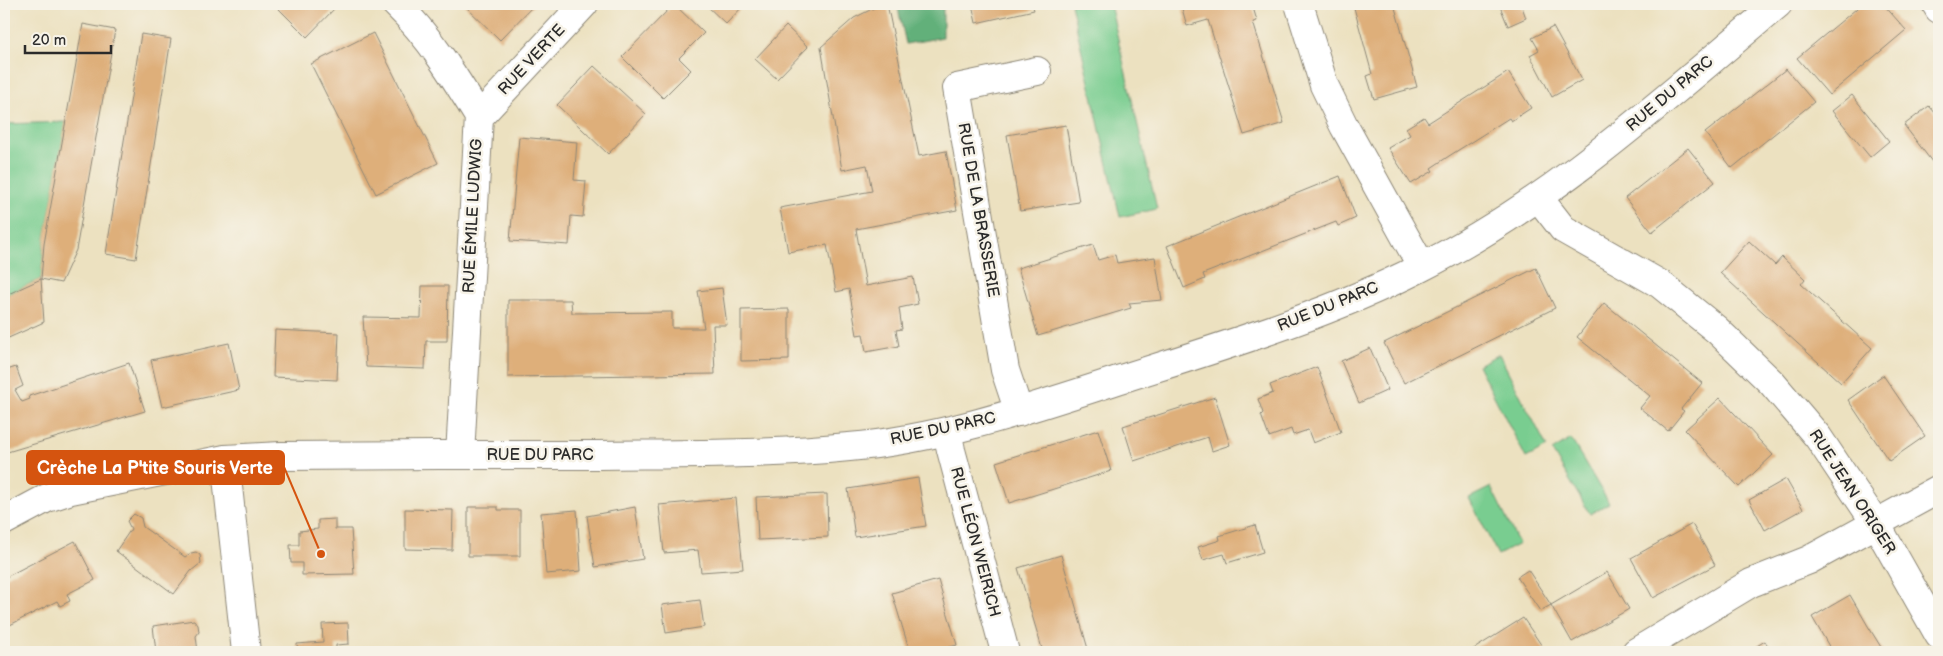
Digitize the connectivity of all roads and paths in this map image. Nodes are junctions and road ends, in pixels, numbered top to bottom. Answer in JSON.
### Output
{"nodes":[{"id":1,"x":396,"y":4,"type":"edge"},
{"id":2,"x":584,"y":4,"type":"edge"},
{"id":3,"x":1299,"y":4,"type":"edge"},
{"id":4,"x":1778,"y":4,"type":"edge"},
{"id":5,"x":1936,"y":4,"type":"edge"},
{"id":6,"x":1939,"y":9,"type":"edge"},
{"id":7,"x":1037,"y":71,"type":"dead end"},
{"id":8,"x":479,"y":117,"type":"junction"},
{"id":9,"x":1538,"y":197,"type":"junction"},
{"id":10,"x":1422,"y":267,"type":"junction"},
{"id":11,"x":1019,"y":412,"type":"junction"},
{"id":12,"x":948,"y":431,"type":"junction"},
{"id":13,"x":460,"y":455,"type":"junction"},
{"id":14,"x":225,"y":459,"type":"junction"},
{"id":15,"x":1939,"y":489,"type":"edge"},
{"id":16,"x":4,"y":521,"type":"edge"},
{"id":17,"x":1875,"y":522,"type":"junction"},
{"id":18,"x":1939,"y":635,"type":"edge"},
{"id":19,"x":246,"y":652,"type":"edge"},
{"id":20,"x":1005,"y":652,"type":"edge"},
{"id":21,"x":1636,"y":652,"type":"edge"}],
"edges":[{"from":1,"to":8,"type":"street","name":"RUE ÉMILE LUDWIG"},
{"from":2,"to":8,"type":"street","name":"RUE VERTE"},
{"from":3,"to":10,"type":"street"},
{"from":4,"to":9,"type":"street","name":"RUE DU PARC"},
{"from":5,"to":6,"type":"street"},
{"from":7,"to":11,"type":"street","name":"RUE DE LA BRASSERIE"},
{"from":8,"to":13,"type":"street","name":"RUE ÉMILE LUDWIG"},
{"from":9,"to":10,"type":"street","name":"RUE DU PARC"},
{"from":9,"to":17,"type":"street","name":"RUE JEAN ORIGER"},
{"from":10,"to":11,"type":"street","name":"RUE DU PARC"},
{"from":11,"to":12,"type":"street","name":"RUE DU PARC"},
{"from":12,"to":13,"type":"street","name":"RUE DU PARC"},
{"from":12,"to":20,"type":"street","name":"RUE LÉON WEIRICH"},
{"from":13,"to":14,"type":"street","name":"RUE DU PARC"},
{"from":14,"to":16,"type":"street","name":"RUE DU PARC"},
{"from":14,"to":19,"type":"street"},
{"from":15,"to":17,"type":"street"},
{"from":17,"to":18,"type":"street","name":"RUE JEAN ORIGER"},
{"from":17,"to":21,"type":"street"}]}
